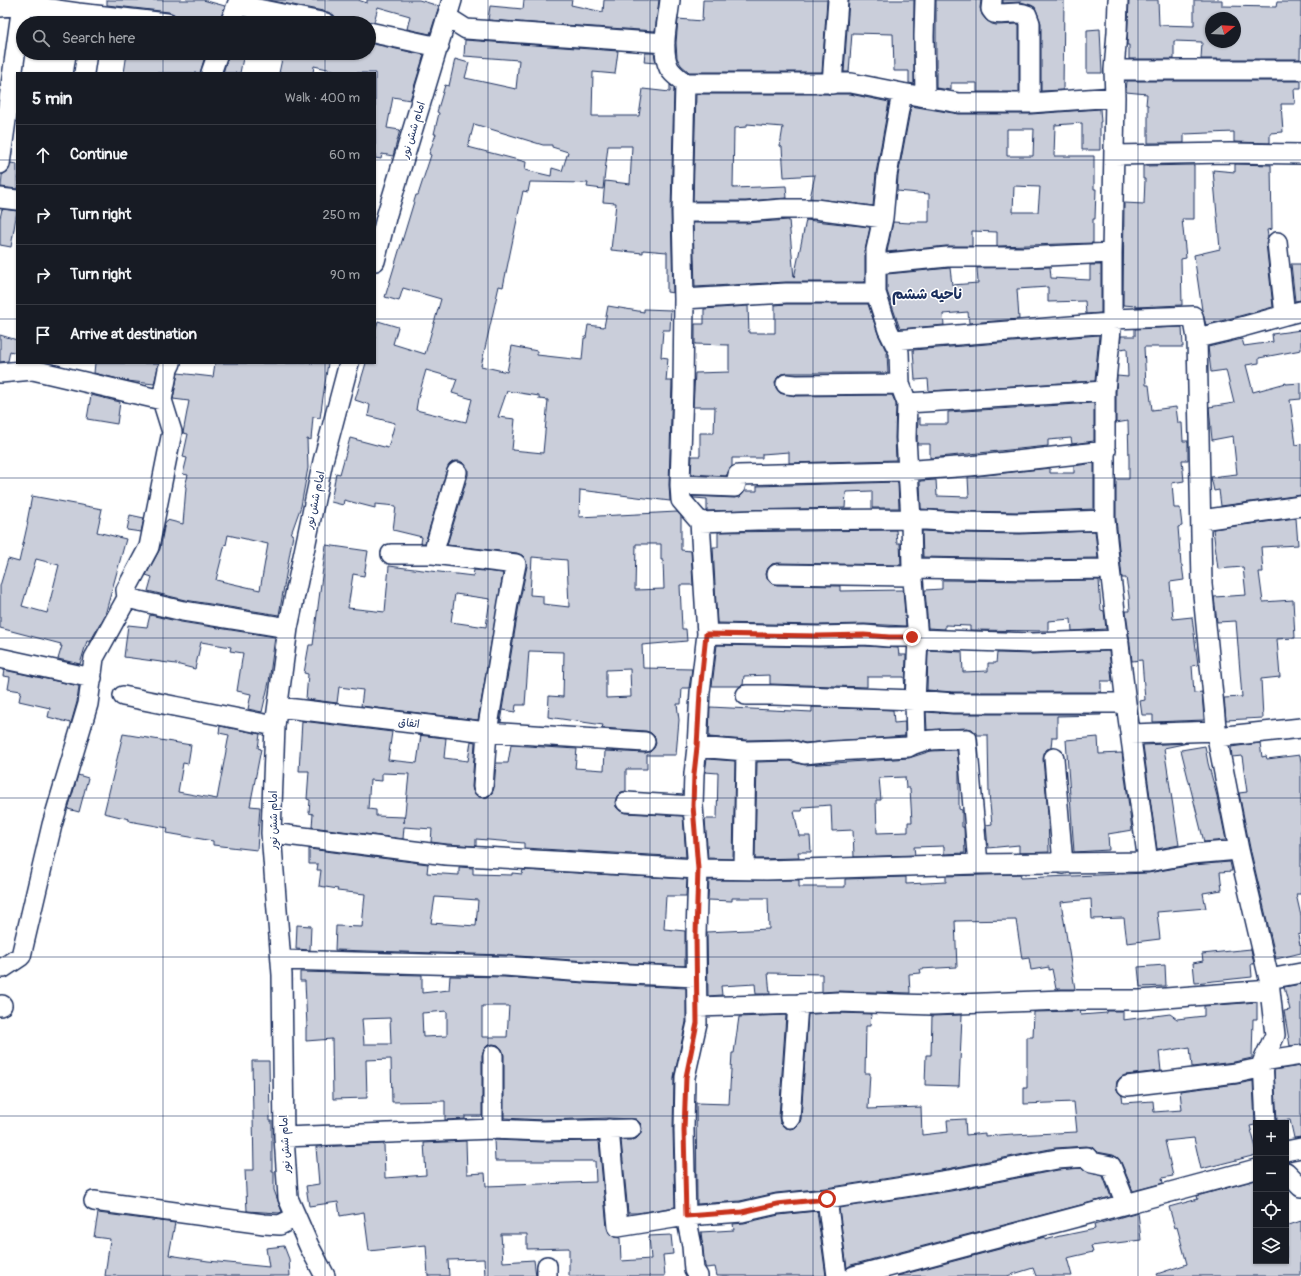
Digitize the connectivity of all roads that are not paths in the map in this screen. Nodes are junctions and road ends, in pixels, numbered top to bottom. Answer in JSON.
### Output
{"nodes":[{"id":1,"x":670,"y":0,"type":"edge"},
{"id":2,"x":838,"y":0,"type":"edge"},
{"id":3,"x":925,"y":0,"type":"edge"},
{"id":4,"x":992,"y":0,"type":"edge"},
{"id":5,"x":1118,"y":0,"type":"edge"},
{"id":6,"x":239,"y":2,"type":"edge"},
{"id":7,"x":22,"y":4,"type":"junction"},
{"id":8,"x":0,"y":7,"type":"edge"},
{"id":9,"x":450,"y":9,"type":"edge"},
{"id":10,"x":20,"y":16,"type":"edge"},
{"id":11,"x":79,"y":16,"type":"edge"},
{"id":12,"x":233,"y":16,"type":"edge"},
{"id":13,"x":297,"y":16,"type":"edge"},
{"id":14,"x":376,"y":33,"type":"edge"},
{"id":15,"x":664,"y":43,"type":"junction"},
{"id":16,"x":439,"y":46,"type":"junction"},
{"id":17,"x":16,"y":48,"type":"edge"},
{"id":18,"x":86,"y":60,"type":"edge"},
{"id":19,"x":216,"y":60,"type":"edge"},
{"id":20,"x":1114,"y":70,"type":"junction"},
{"id":21,"x":1301,"y":70,"type":"edge"},
{"id":22,"x":84,"y":72,"type":"edge"},
{"id":23,"x":211,"y":72,"type":"edge"},
{"id":24,"x":685,"y":83,"type":"junction"},
{"id":25,"x":832,"y":84,"type":"junction"},
{"id":26,"x":902,"y":93,"type":"junction"},
{"id":27,"x":925,"y":96,"type":"junction"},
{"id":28,"x":1115,"y":97,"type":"junction"},
{"id":29,"x":1030,"y":104,"type":"junction"},
{"id":30,"x":1301,"y":154,"type":"edge"},
{"id":31,"x":1114,"y":155,"type":"junction"},
{"id":32,"x":0,"y":164,"type":"edge"},
{"id":33,"x":0,"y":198,"type":"edge"},
{"id":34,"x":16,"y":200,"type":"edge"},
{"id":35,"x":682,"y":212,"type":"junction"},
{"id":36,"x":381,"y":213,"type":"edge"},
{"id":37,"x":883,"y":218,"type":"junction"},
{"id":38,"x":1277,"y":242,"type":"dead end"},
{"id":39,"x":376,"y":253,"type":"edge"},
{"id":40,"x":1112,"y":253,"type":"junction"},
{"id":41,"x":877,"y":264,"type":"junction"},
{"id":42,"x":876,"y":292,"type":"junction"},
{"id":43,"x":684,"y":299,"type":"junction"},
{"id":44,"x":1293,"y":313,"type":"edge"},
{"id":45,"x":1111,"y":321,"type":"junction"},
{"id":46,"x":1197,"y":338,"type":"junction"},
{"id":47,"x":894,"y":340,"type":"junction"},
{"id":48,"x":170,"y":364,"type":"edge"},
{"id":49,"x":349,"y":364,"type":"edge"},
{"id":50,"x":0,"y":373,"type":"edge"},
{"id":51,"x":786,"y":384,"type":"dead end"},
{"id":52,"x":900,"y":384,"type":"junction"},
{"id":53,"x":1105,"y":390,"type":"junction"},
{"id":54,"x":162,"y":400,"type":"junction"},
{"id":55,"x":907,"y":403,"type":"junction"},
{"id":56,"x":1106,"y":451,"type":"junction"},
{"id":57,"x":909,"y":470,"type":"junction"},
{"id":58,"x":457,"y":472,"type":"dead end"},
{"id":59,"x":680,"y":485,"type":"junction"},
{"id":60,"x":1301,"y":506,"type":"edge"},
{"id":61,"x":911,"y":519,"type":"junction"},
{"id":62,"x":1106,"y":520,"type":"junction"},
{"id":63,"x":1201,"y":520,"type":"junction"},
{"id":64,"x":700,"y":522,"type":"junction"},
{"id":65,"x":391,"y":554,"type":"dead end"},
{"id":66,"x":434,"y":554,"type":"junction"},
{"id":67,"x":912,"y":568,"type":"junction"},
{"id":68,"x":1110,"y":569,"type":"junction"},
{"id":69,"x":777,"y":574,"type":"dead end"},
{"id":70,"x":127,"y":598,"type":"junction"},
{"id":71,"x":288,"y":628,"type":"junction"},
{"id":72,"x":706,"y":634,"type":"junction"},
{"id":73,"x":918,"y":639,"type":"junction"},
{"id":74,"x":1119,"y":640,"type":"junction"},
{"id":75,"x":0,"y":658,"type":"edge"},
{"id":76,"x":92,"y":678,"type":"junction"},
{"id":77,"x":746,"y":695,"type":"dead end"},
{"id":78,"x":122,"y":696,"type":"dead end"},
{"id":79,"x":915,"y":700,"type":"junction"},
{"id":80,"x":1126,"y":702,"type":"junction"},
{"id":81,"x":278,"y":707,"type":"junction"},
{"id":82,"x":275,"y":726,"type":"junction"},
{"id":83,"x":1301,"y":728,"type":"edge"},
{"id":84,"x":487,"y":732,"type":"junction"},
{"id":85,"x":1131,"y":734,"type":"junction"},
{"id":86,"x":1217,"y":734,"type":"junction"},
{"id":87,"x":645,"y":742,"type":"dead end"},
{"id":88,"x":916,"y":742,"type":"junction"},
{"id":89,"x":697,"y":747,"type":"junction"},
{"id":90,"x":746,"y":751,"type":"junction"},
{"id":91,"x":1054,"y":758,"type":"dead end"},
{"id":92,"x":483,"y":787,"type":"dead end"},
{"id":93,"x":626,"y":802,"type":"dead end"},
{"id":94,"x":693,"y":806,"type":"junction"},
{"id":95,"x":271,"y":833,"type":"junction"},
{"id":96,"x":1239,"y":850,"type":"junction"},
{"id":97,"x":1148,"y":862,"type":"junction"},
{"id":98,"x":978,"y":864,"type":"junction"},
{"id":99,"x":1063,"y":864,"type":"junction"},
{"id":100,"x":698,"y":869,"type":"junction"},
{"id":101,"x":744,"y":869,"type":"junction"},
{"id":102,"x":281,"y":960,"type":"junction"},
{"id":103,"x":0,"y":968,"type":"edge"},
{"id":104,"x":1301,"y":973,"type":"edge"},
{"id":105,"x":696,"y":977,"type":"junction"},
{"id":106,"x":1269,"y":985,"type":"junction"},
{"id":107,"x":798,"y":1004,"type":"junction"},
{"id":108,"x":697,"y":1007,"type":"junction"},
{"id":109,"x":493,"y":1055,"type":"dead end"},
{"id":110,"x":1301,"y":1055,"type":"edge"},
{"id":111,"x":1264,"y":1061,"type":"junction"},
{"id":112,"x":1127,"y":1086,"type":"dead end"},
{"id":113,"x":790,"y":1118,"type":"dead end"},
{"id":114,"x":1266,"y":1120,"type":"edge"},
{"id":115,"x":493,"y":1129,"type":"junction"},
{"id":116,"x":609,"y":1129,"type":"junction"},
{"id":117,"x":631,"y":1129,"type":"dead end"},
{"id":118,"x":284,"y":1137,"type":"junction"},
{"id":119,"x":1301,"y":1148,"type":"edge"},
{"id":120,"x":1289,"y":1150,"type":"edge"},
{"id":121,"x":1253,"y":1170,"type":"edge"},
{"id":122,"x":1289,"y":1175,"type":"edge"},
{"id":123,"x":1301,"y":1187,"type":"edge"},
{"id":124,"x":827,"y":1199,"type":"junction"},
{"id":125,"x":94,"y":1201,"type":"dead end"},
{"id":126,"x":1126,"y":1204,"type":"junction"},
{"id":127,"x":686,"y":1216,"type":"junction"},
{"id":128,"x":296,"y":1217,"type":"junction"},
{"id":129,"x":325,"y":1276,"type":"edge"},
{"id":130,"x":698,"y":1276,"type":"edge"},
{"id":131,"x":837,"y":1276,"type":"edge"},
{"id":132,"x":854,"y":1276,"type":"edge"}],
"edges":[{"from":1,"to":15,"type":"street"},
{"from":2,"to":25,"type":"street"},
{"from":3,"to":27,"type":"street"},
{"from":4,"to":29,"type":"street"},
{"from":5,"to":20,"type":"street"},
{"from":6,"to":12,"type":"street"},
{"from":6,"to":13,"type":"street"},
{"from":7,"to":8,"type":"street"},
{"from":7,"to":10,"type":"street"},
{"from":7,"to":11,"type":"street"},
{"from":9,"to":15,"type":"street"},
{"from":9,"to":16,"type":"street","name":"امام شش نور"},
{"from":14,"to":16,"type":"street"},
{"from":15,"to":24,"type":"street"},
{"from":16,"to":36,"type":"street","name":"امام شش نور"},
{"from":17,"to":32,"type":"street"},
{"from":18,"to":22,"type":"street"},
{"from":19,"to":23,"type":"street"},
{"from":20,"to":21,"type":"street"},
{"from":20,"to":28,"type":"street"},
{"from":24,"to":25,"type":"street"},
{"from":24,"to":35,"type":"street"},
{"from":25,"to":26,"type":"street"},
{"from":26,"to":27,"type":"street"},
{"from":26,"to":37,"type":"street"},
{"from":27,"to":29,"type":"street"},
{"from":28,"to":29,"type":"street"},
{"from":28,"to":31,"type":"street"},
{"from":30,"to":31,"type":"street"},
{"from":31,"to":40,"type":"street"},
{"from":33,"to":34,"type":"street"},
{"from":35,"to":37,"type":"street"},
{"from":35,"to":43,"type":"street"},
{"from":36,"to":39,"type":"street","name":"امام شش نور"},
{"from":37,"to":41,"type":"street"},
{"from":38,"to":44,"type":"street"},
{"from":40,"to":41,"type":"street"},
{"from":40,"to":45,"type":"street"},
{"from":41,"to":42,"type":"street"},
{"from":42,"to":43,"type":"street"},
{"from":42,"to":47,"type":"street"},
{"from":43,"to":59,"type":"street"},
{"from":44,"to":46,"type":"street"},
{"from":45,"to":46,"type":"street"},
{"from":45,"to":47,"type":"street"},
{"from":45,"to":53,"type":"street"},
{"from":46,"to":63,"type":"street"},
{"from":47,"to":52,"type":"street"},
{"from":48,"to":54,"type":"street"},
{"from":49,"to":71,"type":"street","name":"امام شش نور"},
{"from":50,"to":54,"type":"street"},
{"from":51,"to":52,"type":"street"},
{"from":52,"to":55,"type":"street"},
{"from":53,"to":55,"type":"street"},
{"from":53,"to":56,"type":"street"},
{"from":54,"to":70,"type":"street"},
{"from":55,"to":57,"type":"street"},
{"from":56,"to":57,"type":"street"},
{"from":56,"to":62,"type":"street"},
{"from":57,"to":59,"type":"street"},
{"from":57,"to":61,"type":"street"},
{"from":58,"to":66,"type":"street"},
{"from":59,"to":64,"type":"street"},
{"from":60,"to":63,"type":"street"},
{"from":61,"to":62,"type":"street"},
{"from":61,"to":64,"type":"street"},
{"from":61,"to":67,"type":"street"},
{"from":62,"to":68,"type":"street"},
{"from":63,"to":86,"type":"street"},
{"from":64,"to":72,"type":"street"},
{"from":65,"to":66,"type":"street"},
{"from":66,"to":84,"type":"street"},
{"from":67,"to":68,"type":"street"},
{"from":67,"to":69,"type":"street"},
{"from":67,"to":73,"type":"street"},
{"from":68,"to":74,"type":"street"},
{"from":70,"to":71,"type":"street"},
{"from":70,"to":76,"type":"street"},
{"from":71,"to":81,"type":"street","name":"امام شش نور"},
{"from":72,"to":73,"type":"street"},
{"from":72,"to":89,"type":"street"},
{"from":73,"to":74,"type":"street"},
{"from":73,"to":79,"type":"street"},
{"from":74,"to":80,"type":"street"},
{"from":75,"to":76,"type":"street"},
{"from":76,"to":103,"type":"street"},
{"from":77,"to":79,"type":"street"},
{"from":78,"to":82,"type":"street"},
{"from":79,"to":80,"type":"street"},
{"from":79,"to":88,"type":"street"},
{"from":80,"to":85,"type":"street"},
{"from":81,"to":82,"type":"street","name":"امام شش نور"},
{"from":81,"to":84,"type":"street","name":"اتفاق"},
{"from":82,"to":95,"type":"street","name":"امام شش نور"},
{"from":83,"to":86,"type":"street"},
{"from":84,"to":87,"type":"street","name":"اتفاق"},
{"from":84,"to":92,"type":"street"},
{"from":85,"to":86,"type":"street"},
{"from":85,"to":97,"type":"street"},
{"from":86,"to":96,"type":"street"},
{"from":88,"to":90,"type":"street"},
{"from":88,"to":98,"type":"street"},
{"from":89,"to":90,"type":"street"},
{"from":89,"to":94,"type":"street"},
{"from":90,"to":101,"type":"street"},
{"from":91,"to":99,"type":"street"},
{"from":93,"to":94,"type":"street"},
{"from":94,"to":100,"type":"street"},
{"from":95,"to":100,"type":"street"},
{"from":95,"to":102,"type":"street","name":"امام شش نور"},
{"from":96,"to":97,"type":"street"},
{"from":96,"to":106,"type":"street"},
{"from":97,"to":99,"type":"street"},
{"from":98,"to":99,"type":"street"},
{"from":98,"to":101,"type":"street"},
{"from":100,"to":101,"type":"street"},
{"from":100,"to":105,"type":"street"},
{"from":102,"to":105,"type":"street"},
{"from":102,"to":118,"type":"street","name":"امام شش نور"},
{"from":104,"to":106,"type":"street"},
{"from":105,"to":108,"type":"street"},
{"from":106,"to":107,"type":"street"},
{"from":106,"to":111,"type":"street"},
{"from":107,"to":108,"type":"street"},
{"from":107,"to":113,"type":"street"},
{"from":108,"to":127,"type":"street"},
{"from":109,"to":115,"type":"street"},
{"from":110,"to":111,"type":"street"},
{"from":111,"to":112,"type":"street"},
{"from":111,"to":114,"type":"street"},
{"from":115,"to":116,"type":"street"},
{"from":115,"to":118,"type":"street"},
{"from":116,"to":117,"type":"street"},
{"from":116,"to":127,"type":"street"},
{"from":118,"to":128,"type":"street","name":"امام شش نور"},
{"from":119,"to":120,"type":"street"},
{"from":121,"to":126,"type":"street"},
{"from":122,"to":123,"type":"street"},
{"from":124,"to":126,"type":"street"},
{"from":124,"to":127,"type":"street"},
{"from":124,"to":131,"type":"street"},
{"from":125,"to":128,"type":"street"},
{"from":126,"to":132,"type":"street"},
{"from":127,"to":130,"type":"street"},
{"from":128,"to":129,"type":"street","name":"امام شش نور"}]}
